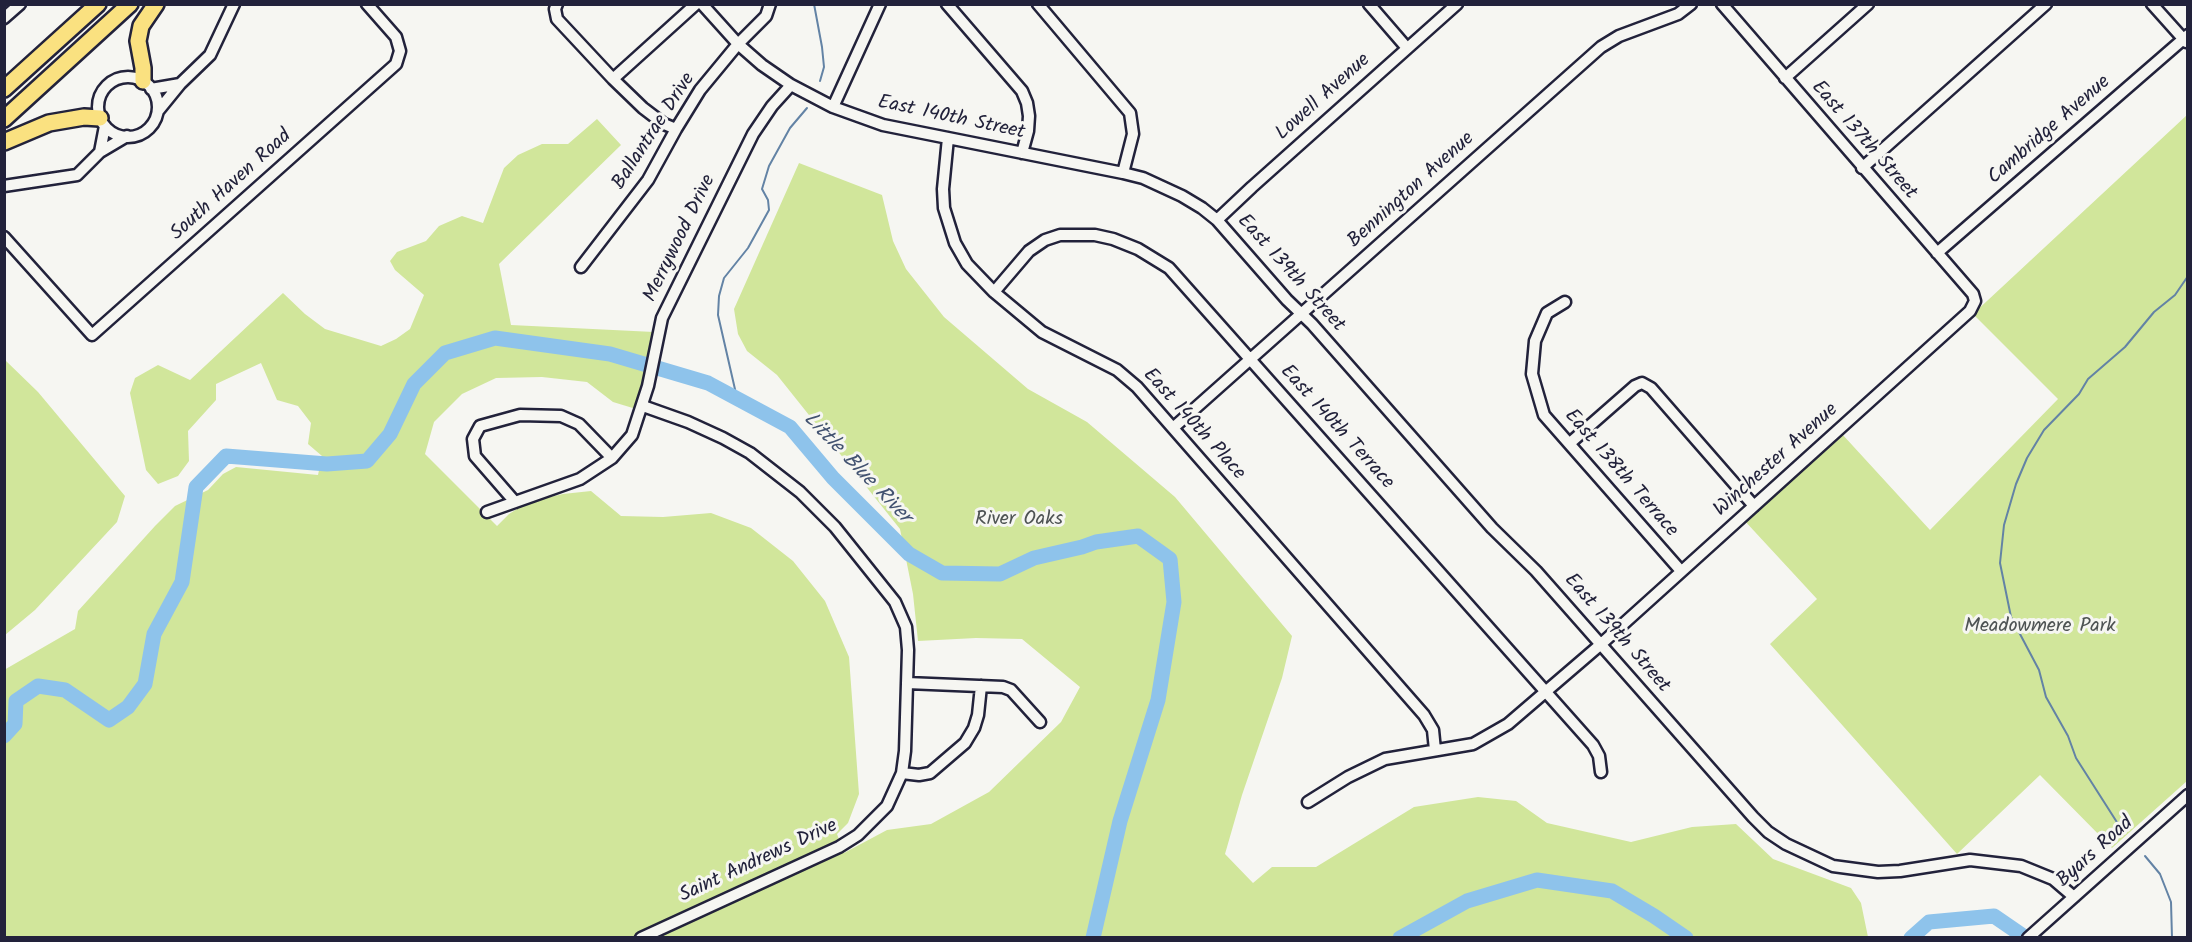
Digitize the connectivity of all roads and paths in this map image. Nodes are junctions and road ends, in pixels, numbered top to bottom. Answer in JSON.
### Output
{"nodes":[{"id":1,"x":20,"y":4,"type":"edge"},
{"id":2,"x":98,"y":4,"type":"edge"},
{"id":3,"x":130,"y":4,"type":"edge"},
{"id":4,"x":156,"y":4,"type":"edge"},
{"id":5,"x":234,"y":4,"type":"edge"},
{"id":6,"x":367,"y":4,"type":"edge"},
{"id":7,"x":696,"y":4,"type":"edge"},
{"id":8,"x":702,"y":4,"type":"edge"},
{"id":9,"x":770,"y":4,"type":"edge"},
{"id":10,"x":880,"y":4,"type":"edge"},
{"id":11,"x":947,"y":4,"type":"edge"},
{"id":12,"x":1038,"y":4,"type":"edge"},
{"id":13,"x":1369,"y":4,"type":"edge"},
{"id":14,"x":1457,"y":4,"type":"edge"},
{"id":15,"x":1691,"y":4,"type":"edge"},
{"id":16,"x":1722,"y":4,"type":"edge"},
{"id":17,"x":1868,"y":4,"type":"edge"},
{"id":18,"x":2046,"y":4,"type":"edge"},
{"id":19,"x":2152,"y":4,"type":"edge"},
{"id":20,"x":557,"y":8,"type":"edge"},
{"id":21,"x":4,"y":18,"type":"edge"},
{"id":22,"x":2186,"y":39,"type":"edge"},
{"id":23,"x":738,"y":45,"type":"junction"},
{"id":24,"x":1407,"y":48,"type":"junction"},
{"id":25,"x":1785,"y":78,"type":"junction"},
{"id":26,"x":613,"y":79,"type":"junction"},
{"id":27,"x":180,"y":84,"type":"junction"},
{"id":28,"x":147,"y":85,"type":"junction"},
{"id":29,"x":792,"y":85,"type":"junction"},
{"id":30,"x":4,"y":89,"type":"edge"},
{"id":31,"x":833,"y":107,"type":"junction"},
{"id":32,"x":158,"y":111,"type":"junction"},
{"id":33,"x":4,"y":119,"type":"edge"},
{"id":34,"x":102,"y":122,"type":"junction"},
{"id":35,"x":676,"y":129,"type":"junction"},
{"id":36,"x":127,"y":136,"type":"junction"},
{"id":37,"x":948,"y":138,"type":"junction"},
{"id":38,"x":4,"y":142,"type":"edge"},
{"id":39,"x":100,"y":152,"type":"junction"},
{"id":40,"x":1022,"y":153,"type":"junction"},
{"id":41,"x":1862,"y":168,"type":"junction"},
{"id":42,"x":1123,"y":173,"type":"junction"},
{"id":43,"x":4,"y":186,"type":"edge"},
{"id":44,"x":1217,"y":220,"type":"junction"},
{"id":45,"x":4,"y":237,"type":"edge"},
{"id":46,"x":1937,"y":253,"type":"junction"},
{"id":47,"x":581,"y":267,"type":"dead end"},
{"id":48,"x":994,"y":292,"type":"junction"},
{"id":49,"x":1975,"y":301,"type":"joint"},
{"id":50,"x":1565,"y":302,"type":"dead end"},
{"id":51,"x":1301,"y":314,"type":"junction"},
{"id":52,"x":1250,"y":359,"type":"junction"},
{"id":53,"x":643,"y":406,"type":"junction"},
{"id":54,"x":1173,"y":428,"type":"junction"},
{"id":55,"x":1570,"y":443,"type":"junction"},
{"id":56,"x":612,"y":458,"type":"junction"},
{"id":57,"x":515,"y":502,"type":"junction"},
{"id":58,"x":1754,"y":506,"type":"junction"},
{"id":59,"x":487,"y":512,"type":"dead end"},
{"id":60,"x":1681,"y":571,"type":"junction"},
{"id":61,"x":1600,"y":645,"type":"junction"},
{"id":62,"x":907,"y":683,"type":"junction"},
{"id":63,"x":981,"y":686,"type":"junction"},
{"id":64,"x":1546,"y":692,"type":"junction"},
{"id":65,"x":1040,"y":722,"type":"dead end"},
{"id":66,"x":1435,"y":750,"type":"junction"},
{"id":67,"x":1601,"y":772,"type":"dead end"},
{"id":68,"x":902,"y":773,"type":"junction"},
{"id":69,"x":2187,"y":795,"type":"edge"},
{"id":70,"x":1308,"y":802,"type":"dead end"},
{"id":71,"x":2074,"y":897,"type":"junction"},
{"id":72,"x":641,"y":938,"type":"edge"},
{"id":73,"x":2028,"y":938,"type":"edge"}],
"edges":[{"from":1,"to":21,"type":"street"},
{"from":2,"to":30,"type":"highway"},
{"from":3,"to":33,"type":"highway"},
{"from":4,"to":28,"type":"highway"},
{"from":5,"to":27,"type":"street"},
{"from":6,"to":45,"type":"street","name":"South Haven Road"},
{"from":7,"to":26,"type":"street"},
{"from":8,"to":23,"type":"street","name":"East 140th Street"},
{"from":9,"to":23,"type":"street","name":"Ballantrae Drive"},
{"from":10,"to":31,"type":"street"},
{"from":11,"to":40,"type":"street"},
{"from":12,"to":42,"type":"street"},
{"from":13,"to":24,"type":"street"},
{"from":14,"to":24,"type":"street","name":"Lowell Avenue"},
{"from":15,"to":51,"type":"street","name":"Bennington Avenue"},
{"from":16,"to":25,"type":"street","name":"East 137th Street"},
{"from":17,"to":25,"type":"street"},
{"from":18,"to":41,"type":"street"},
{"from":19,"to":22,"type":"street"},
{"from":20,"to":26,"type":"street"},
{"from":22,"to":46,"type":"street","name":"Cambridge Avenue"},
{"from":23,"to":29,"type":"street","name":"East 140th Street"},
{"from":23,"to":35,"type":"street","name":"Ballantrae Drive"},
{"from":24,"to":44,"type":"street","name":"Lowell Avenue"},
{"from":25,"to":41,"type":"street","name":"East 137th Street"},
{"from":26,"to":35,"type":"street"},
{"from":27,"to":28,"type":"street"},
{"from":27,"to":32,"type":"street"},
{"from":28,"to":32,"type":"street"},
{"from":28,"to":34,"type":"street"},
{"from":29,"to":31,"type":"street","name":"East 140th Street"},
{"from":29,"to":53,"type":"street","name":"Merrywood Drive"},
{"from":31,"to":37,"type":"street","name":"East 140th Street"},
{"from":32,"to":36,"type":"street"},
{"from":34,"to":36,"type":"street"},
{"from":34,"to":38,"type":"highway"},
{"from":34,"to":39,"type":"street"},
{"from":35,"to":47,"type":"street","name":"Ballantrae Drive"},
{"from":36,"to":39,"type":"street"},
{"from":37,"to":40,"type":"street","name":"East 140th Street"},
{"from":37,"to":48,"type":"street","name":"East 140th Place"},
{"from":39,"to":43,"type":"street"},
{"from":40,"to":42,"type":"street","name":"East 140th Street"},
{"from":41,"to":46,"type":"street","name":"East 137th Street"},
{"from":42,"to":44,"type":"street","name":"East 140th Street"},
{"from":44,"to":51,"type":"street","name":"East 139th Street"},
{"from":46,"to":49,"type":"street","name":"East 137th Street"},
{"from":48,"to":52,"type":"street","name":"East 140th Terrace"},
{"from":48,"to":54,"type":"street","name":"East 140th Place"},
{"from":49,"to":58,"type":"street","name":"Winchester Avenue"},
{"from":50,"to":55,"type":"street","name":"East 138th Terrace"},
{"from":51,"to":52,"type":"street","name":"Bennington Avenue"},
{"from":51,"to":61,"type":"street","name":"East 139th Street"},
{"from":52,"to":54,"type":"street","name":"Bennington Avenue"},
{"from":52,"to":64,"type":"street","name":"East 140th Terrace"},
{"from":53,"to":56,"type":"street","name":"Merrywood Drive"},
{"from":53,"to":62,"type":"street","name":"Saint Andrews Drive"},
{"from":54,"to":66,"type":"street","name":"East 140th Place"},
{"from":55,"to":58,"type":"street"},
{"from":55,"to":60,"type":"street","name":"East 138th Terrace"},
{"from":56,"to":57,"type":"street","name":"Merrywood Drive"},
{"from":56,"to":57,"type":"street"},
{"from":57,"to":59,"type":"street","name":"Merrywood Drive"},
{"from":58,"to":60,"type":"street","name":"Winchester Avenue"},
{"from":60,"to":61,"type":"street","name":"Winchester Avenue"},
{"from":61,"to":64,"type":"street","name":"Winchester Avenue"},
{"from":61,"to":71,"type":"street","name":"East 139th Street"},
{"from":62,"to":63,"type":"street"},
{"from":62,"to":68,"type":"street","name":"Saint Andrews Drive"},
{"from":63,"to":65,"type":"street"},
{"from":63,"to":68,"type":"street"},
{"from":64,"to":66,"type":"street","name":"Winchester Avenue"},
{"from":64,"to":67,"type":"street","name":"East 140th Terrace"},
{"from":66,"to":70,"type":"street","name":"Winchester Avenue"},
{"from":68,"to":72,"type":"street","name":"Saint Andrews Drive"},
{"from":69,"to":71,"type":"street","name":"Byars Road"},
{"from":71,"to":73,"type":"street","name":"Byars Road"}]}
